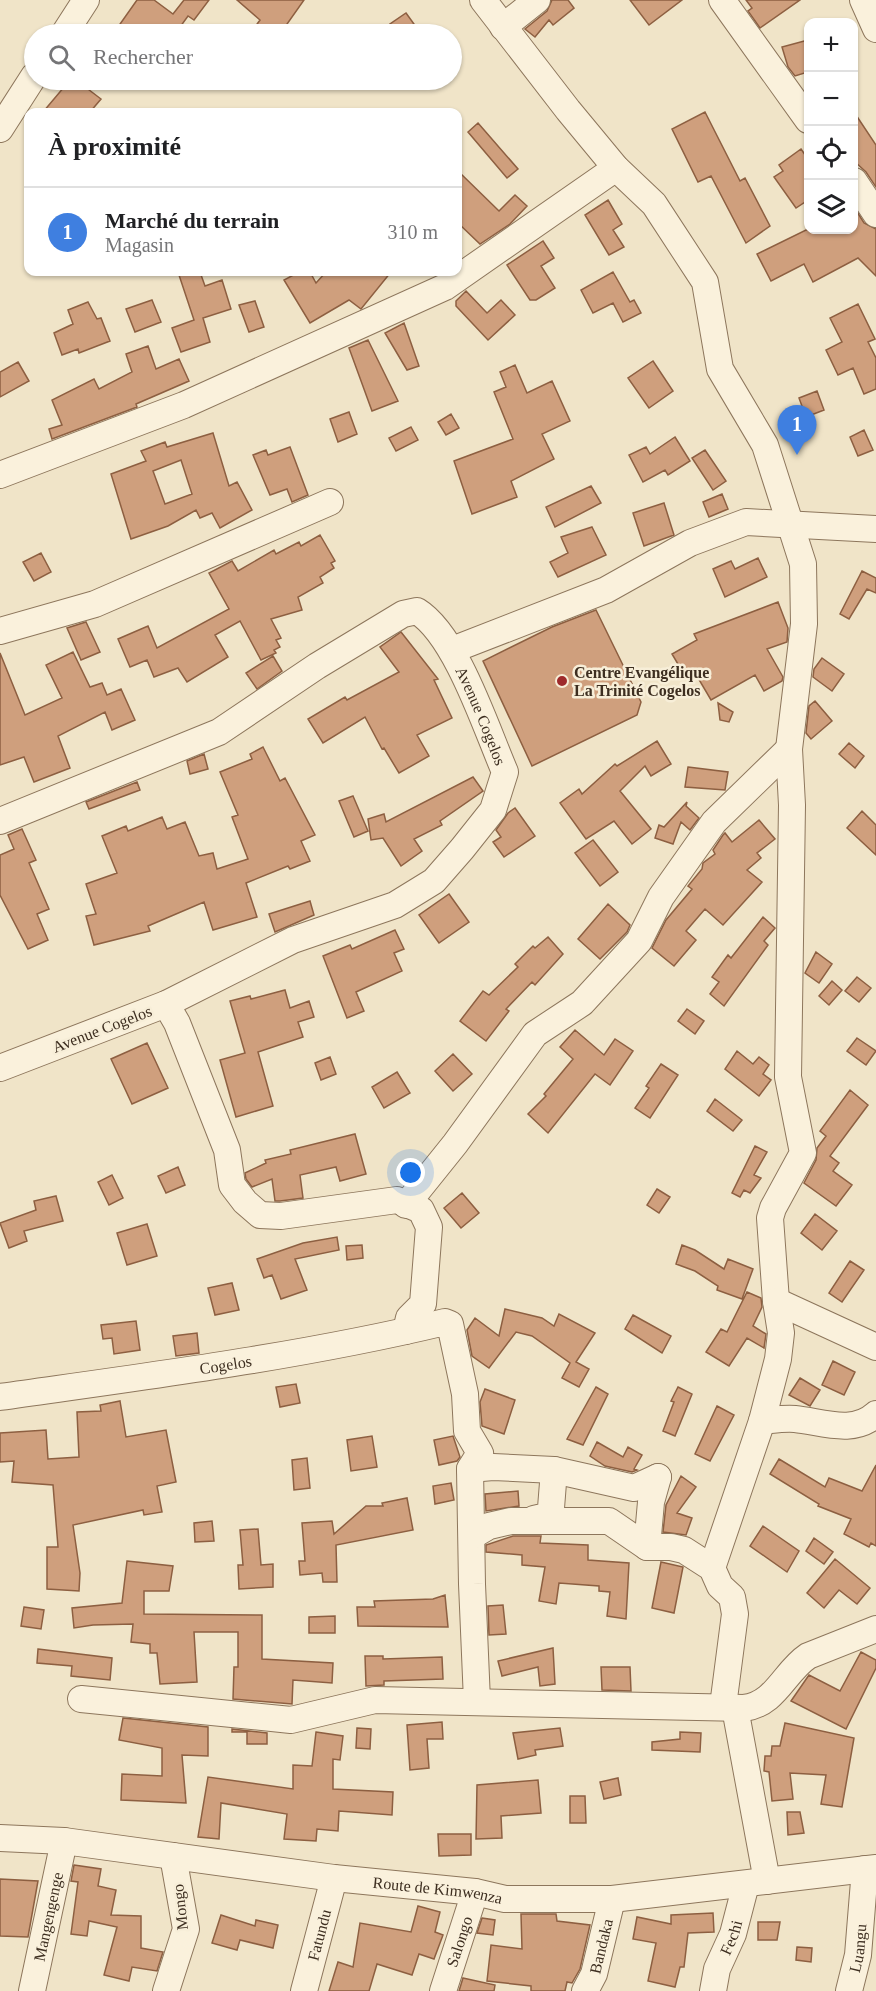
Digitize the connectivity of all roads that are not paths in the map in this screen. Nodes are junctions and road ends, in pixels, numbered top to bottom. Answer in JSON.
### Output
{"nodes":[{"id":1,"x":86,"y":0,"type":"edge"},
{"id":2,"x":483,"y":0,"type":"edge"},
{"id":3,"x":537,"y":0,"type":"edge"},
{"id":4,"x":722,"y":0,"type":"edge"},
{"id":5,"x":863,"y":0,"type":"edge"},
{"id":6,"x":70,"y":24,"type":"edge"},
{"id":7,"x":503,"y":27,"type":"junction"},
{"id":8,"x":876,"y":29,"type":"edge"},
{"id":9,"x":25,"y":90,"type":"edge"},
{"id":10,"x":804,"y":114,"type":"edge"},
{"id":11,"x":0,"y":129,"type":"edge"},
{"id":12,"x":616,"y":168,"type":"junction"},
{"id":13,"x":858,"y":187,"type":"edge"},
{"id":14,"x":876,"y":214,"type":"edge"},
{"id":15,"x":462,"y":275,"type":"edge"},
{"id":16,"x":461,"y":276,"type":"edge"},
{"id":17,"x":0,"y":475,"type":"edge"},
{"id":18,"x":330,"y":502,"type":"dead end"},
{"id":19,"x":791,"y":524,"type":"junction"},
{"id":20,"x":876,"y":530,"type":"edge"},
{"id":21,"x":0,"y":632,"type":"edge"},
{"id":22,"x":452,"y":650,"type":"junction"},
{"id":23,"x":789,"y":749,"type":"junction"},
{"id":24,"x":0,"y":821,"type":"edge"},
{"id":25,"x":166,"y":1004,"type":"junction"},
{"id":26,"x":0,"y":1068,"type":"edge"},
{"id":27,"x":406,"y":1205,"type":"junction"},
{"id":28,"x":776,"y":1301,"type":"junction"},
{"id":29,"x":406,"y":1332,"type":"junction"},
{"id":30,"x":875,"y":1345,"type":"edge"},
{"id":31,"x":0,"y":1397,"type":"edge"},
{"id":32,"x":876,"y":1414,"type":"edge"},
{"id":33,"x":762,"y":1421,"type":"junction"},
{"id":34,"x":470,"y":1469,"type":"junction"},
{"id":35,"x":554,"y":1470,"type":"junction"},
{"id":36,"x":534,"y":1519,"type":"junction"},
{"id":37,"x":472,"y":1536,"type":"junction"},
{"id":38,"x":647,"y":1547,"type":"junction"},
{"id":39,"x":712,"y":1568,"type":"junction"},
{"id":40,"x":876,"y":1629,"type":"edge"},
{"id":41,"x":81,"y":1699,"type":"dead end"},
{"id":42,"x":477,"y":1701,"type":"junction"},
{"id":43,"x":729,"y":1707,"type":"junction"},
{"id":44,"x":0,"y":1838,"type":"edge"},
{"id":45,"x":64,"y":1841,"type":"junction"},
{"id":46,"x":173,"y":1856,"type":"junction"},
{"id":47,"x":871,"y":1868,"type":"edge"},
{"id":48,"x":334,"y":1878,"type":"junction"},
{"id":49,"x":756,"y":1882,"type":"junction"},
{"id":50,"x":476,"y":1892,"type":"junction"},
{"id":51,"x":612,"y":1899,"type":"junction"},
{"id":52,"x":32,"y":1991,"type":"edge"},
{"id":53,"x":166,"y":1991,"type":"edge"},
{"id":54,"x":304,"y":1991,"type":"edge"},
{"id":55,"x":443,"y":1991,"type":"edge"},
{"id":56,"x":585,"y":1991,"type":"edge"},
{"id":57,"x":713,"y":1991,"type":"edge"},
{"id":58,"x":849,"y":1991,"type":"edge"}],
"edges":[{"from":1,"to":6,"type":"street"},
{"from":2,"to":7,"type":"street"},
{"from":3,"to":7,"type":"street"},
{"from":4,"to":10,"type":"street"},
{"from":5,"to":8,"type":"street"},
{"from":7,"to":12,"type":"street"},
{"from":9,"to":11,"type":"street"},
{"from":12,"to":15,"type":"street"},
{"from":12,"to":19,"type":"street"},
{"from":13,"to":14,"type":"street"},
{"from":16,"to":17,"type":"street"},
{"from":18,"to":21,"type":"street"},
{"from":19,"to":20,"type":"street"},
{"from":19,"to":22,"type":"street"},
{"from":19,"to":23,"type":"street"},
{"from":22,"to":24,"type":"street","name":"Avenue Cogelos"},
{"from":22,"to":25,"type":"street","name":"Avenue Cogelos"},
{"from":23,"to":27,"type":"street"},
{"from":23,"to":28,"type":"street"},
{"from":25,"to":26,"type":"street","name":"Avenue Cogelos"},
{"from":25,"to":27,"type":"street"},
{"from":27,"to":29,"type":"street"},
{"from":28,"to":30,"type":"street"},
{"from":28,"to":33,"type":"street"},
{"from":29,"to":31,"type":"street","name":"Cogelos"},
{"from":29,"to":34,"type":"street","name":"Cogelos"},
{"from":32,"to":33,"type":"street"},
{"from":33,"to":39,"type":"street"},
{"from":34,"to":35,"type":"street"},
{"from":34,"to":37,"type":"street"},
{"from":35,"to":36,"type":"street"},
{"from":35,"to":38,"type":"street"},
{"from":36,"to":37,"type":"street"},
{"from":36,"to":38,"type":"street"},
{"from":37,"to":42,"type":"street"},
{"from":38,"to":39,"type":"street"},
{"from":39,"to":43,"type":"street"},
{"from":40,"to":43,"type":"street"},
{"from":41,"to":42,"type":"street"},
{"from":42,"to":43,"type":"street"},
{"from":43,"to":49,"type":"street"},
{"from":44,"to":45,"type":"street","name":"Route de Kimwenza"},
{"from":45,"to":46,"type":"street","name":"Route de Kimwenza"},
{"from":45,"to":52,"type":"street","name":"Mangengenge"},
{"from":46,"to":48,"type":"street","name":"Route de Kimwenza"},
{"from":46,"to":53,"type":"street","name":"Mongo"},
{"from":47,"to":49,"type":"street","name":"Route de Kimwenza"},
{"from":47,"to":58,"type":"street","name":"Luangu"},
{"from":48,"to":50,"type":"street","name":"Route de Kimwenza"},
{"from":48,"to":54,"type":"street","name":"Fatundu"},
{"from":49,"to":51,"type":"street","name":"Route de Kimwenza"},
{"from":49,"to":57,"type":"street","name":"Fechi"},
{"from":50,"to":51,"type":"street","name":"Route de Kimwenza"},
{"from":50,"to":55,"type":"street","name":"Salongo"},
{"from":51,"to":56,"type":"street","name":"Bandaka"}]}
